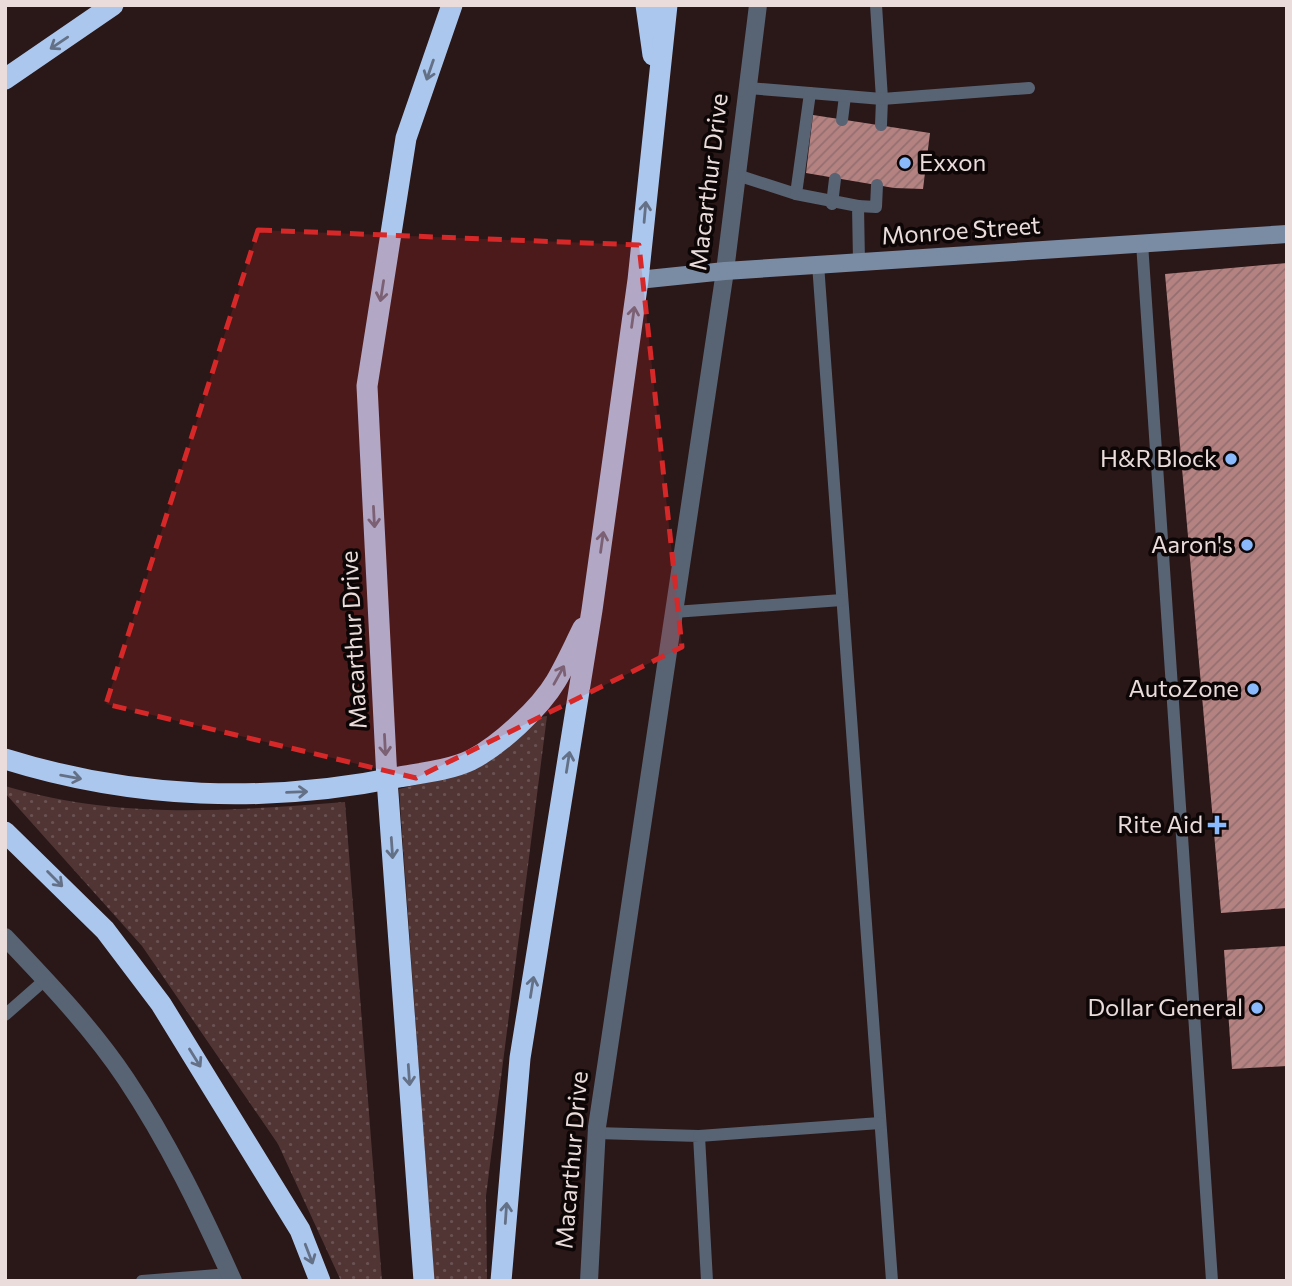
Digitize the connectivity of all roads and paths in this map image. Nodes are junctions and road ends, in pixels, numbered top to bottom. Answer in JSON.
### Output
{"nodes":[{"id":1,"x":113,"y":5,"type":"edge"},
{"id":2,"x":452,"y":5,"type":"edge"},
{"id":3,"x":646,"y":5,"type":"edge"},
{"id":4,"x":667,"y":5,"type":"edge"},
{"id":5,"x":758,"y":5,"type":"edge"},
{"id":6,"x":876,"y":5,"type":"edge"},
{"id":7,"x":5,"y":79,"type":"edge"},
{"id":8,"x":656,"y":82,"type":"junction"},
{"id":9,"x":748,"y":88,"type":"junction"},
{"id":10,"x":1028,"y":88,"type":"dead end"},
{"id":11,"x":810,"y":93,"type":"junction"},
{"id":12,"x":845,"y":96,"type":"junction"},
{"id":13,"x":883,"y":99,"type":"junction"},
{"id":14,"x":842,"y":120,"type":"dead end"},
{"id":15,"x":881,"y":125,"type":"dead end"},
{"id":16,"x":737,"y":175,"type":"junction"},
{"id":17,"x":835,"y":179,"type":"dead end"},
{"id":18,"x":877,"y":186,"type":"dead end"},
{"id":19,"x":796,"y":194,"type":"junction"},
{"id":20,"x":832,"y":204,"type":"junction"},
{"id":21,"x":858,"y":206,"type":"junction"},
{"id":22,"x":1287,"y":234,"type":"edge"},
{"id":23,"x":1142,"y":243,"type":"junction"},
{"id":24,"x":859,"y":262,"type":"junction"},
{"id":25,"x":818,"y":264,"type":"junction"},
{"id":26,"x":725,"y":271,"type":"junction"},
{"id":27,"x":639,"y":279,"type":"junction"},
{"id":28,"x":842,"y":600,"type":"junction"},
{"id":29,"x":592,"y":610,"type":"junction"},
{"id":30,"x":674,"y":612,"type":"junction"},
{"id":31,"x":5,"y":759,"type":"edge"},
{"id":32,"x":387,"y":780,"type":"junction"},
{"id":33,"x":5,"y":832,"type":"edge"},
{"id":34,"x":5,"y":937,"type":"edge"},
{"id":35,"x":46,"y":979,"type":"junction"},
{"id":36,"x":5,"y":1015,"type":"edge"},
{"id":37,"x":880,"y":1123,"type":"junction"},
{"id":38,"x":596,"y":1133,"type":"junction"},
{"id":39,"x":699,"y":1136,"type":"junction"},
{"id":40,"x":232,"y":1277,"type":"edge"},
{"id":41,"x":156,"y":1280,"type":"edge"},
{"id":42,"x":142,"y":1281,"type":"edge"},
{"id":43,"x":320,"y":1281,"type":"edge"},
{"id":44,"x":424,"y":1281,"type":"edge"},
{"id":45,"x":501,"y":1281,"type":"edge"},
{"id":46,"x":589,"y":1281,"type":"edge"},
{"id":47,"x":707,"y":1281,"type":"edge"},
{"id":48,"x":892,"y":1281,"type":"edge"},
{"id":49,"x":1212,"y":1281,"type":"edge"}],
"edges":[{"from":1,"to":7,"type":"highway","one_way":true},
{"from":2,"to":32,"type":"highway","name":"Macarthur Drive","one_way":true},
{"from":3,"to":8,"type":"highway"},
{"from":4,"to":8,"type":"highway"},
{"from":5,"to":9,"type":"street","name":"Macarthur Drive"},
{"from":6,"to":13,"type":"lane"},
{"from":27,"to":8,"type":"highway","one_way":true},
{"from":9,"to":11,"type":"lane"},
{"from":9,"to":16,"type":"street","name":"Macarthur Drive"},
{"from":10,"to":13,"type":"lane"},
{"from":11,"to":12,"type":"lane"},
{"from":11,"to":19,"type":"lane"},
{"from":12,"to":13,"type":"lane"},
{"from":12,"to":14,"type":"lane"},
{"from":13,"to":15,"type":"lane"},
{"from":16,"to":19,"type":"lane"},
{"from":16,"to":26,"type":"street","name":"Macarthur Drive"},
{"from":17,"to":20,"type":"lane"},
{"from":18,"to":21,"type":"lane"},
{"from":19,"to":20,"type":"lane"},
{"from":20,"to":21,"type":"lane"},
{"from":21,"to":24,"type":"lane"},
{"from":22,"to":23,"type":"main road","name":"Monroe Street"},
{"from":23,"to":24,"type":"main road","name":"Monroe Street"},
{"from":23,"to":49,"type":"lane"},
{"from":24,"to":25,"type":"main road","name":"Monroe Street"},
{"from":25,"to":26,"type":"main road","name":"Monroe Street"},
{"from":25,"to":28,"type":"lane"},
{"from":26,"to":27,"type":"main road","name":"Monroe Street"},
{"from":26,"to":30,"type":"street","name":"Macarthur Drive"},
{"from":29,"to":27,"type":"highway","one_way":true},
{"from":28,"to":30,"type":"lane"},
{"from":28,"to":37,"type":"lane"},
{"from":32,"to":29,"type":"highway","one_way":true},
{"from":45,"to":29,"type":"highway","one_way":true},
{"from":30,"to":38,"type":"street","name":"Macarthur Drive"},
{"from":31,"to":32,"type":"highway","one_way":true},
{"from":32,"to":44,"type":"highway","name":"Macarthur Drive","one_way":true},
{"from":33,"to":43,"type":"highway","one_way":true},
{"from":34,"to":35,"type":"street"},
{"from":35,"to":36,"type":"lane"},
{"from":35,"to":40,"type":"street"},
{"from":37,"to":39,"type":"lane"},
{"from":37,"to":48,"type":"lane"},
{"from":38,"to":39,"type":"lane"},
{"from":38,"to":46,"type":"street","name":"Macarthur Drive"},
{"from":39,"to":47,"type":"lane"},
{"from":40,"to":41,"type":"lane"},
{"from":41,"to":42,"type":"lane"}]}
